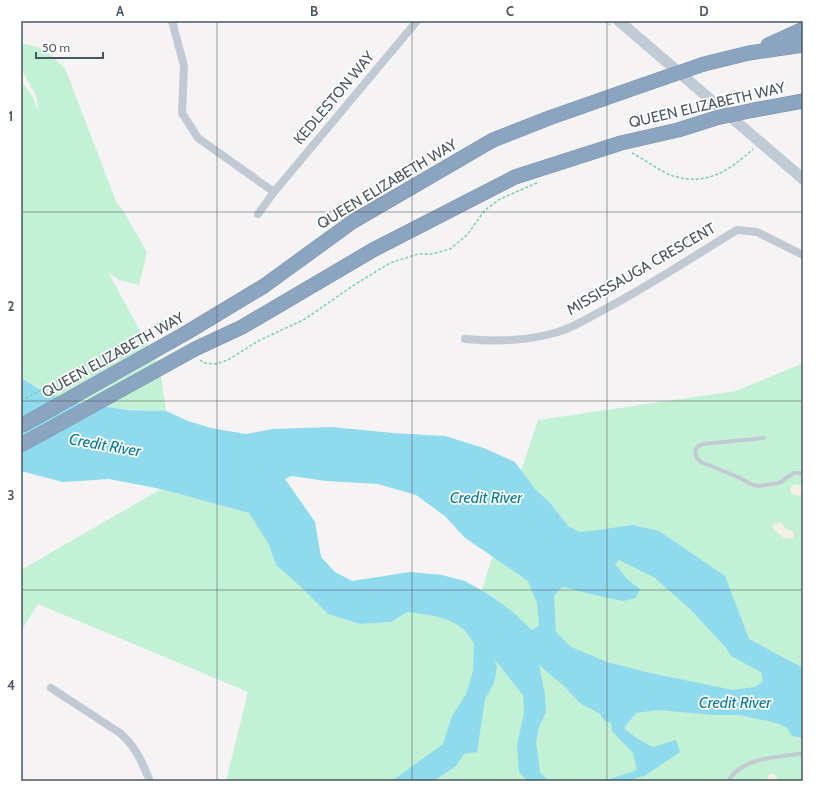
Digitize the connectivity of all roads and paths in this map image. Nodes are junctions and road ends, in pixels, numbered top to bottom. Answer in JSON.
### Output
{"nodes":[{"id":1,"x":172,"y":21,"type":"edge"},
{"id":2,"x":417,"y":21,"type":"edge"},
{"id":3,"x":619,"y":21,"type":"edge"},
{"id":4,"x":803,"y":29,"type":"edge"},
{"id":5,"x":803,"y":45,"type":"edge"},
{"id":6,"x":749,"y":53,"type":"junction"},
{"id":7,"x":803,"y":101,"type":"edge"},
{"id":8,"x":760,"y":143,"type":"junction"},
{"id":9,"x":631,"y":152,"type":"dead end"},
{"id":10,"x":803,"y":179,"type":"edge"},
{"id":11,"x":543,"y":180,"type":"dead end"},
{"id":12,"x":274,"y":192,"type":"junction"},
{"id":13,"x":258,"y":214,"type":"dead end"},
{"id":14,"x":803,"y":255,"type":"edge"},
{"id":15,"x":182,"y":331,"type":"junction"},
{"id":16,"x":465,"y":339,"type":"dead end"},
{"id":17,"x":196,"y":353,"type":"junction"},
{"id":18,"x":21,"y":401,"type":"edge"},
{"id":19,"x":21,"y":426,"type":"edge"},
{"id":20,"x":764,"y":438,"type":"dead end"},
{"id":21,"x":21,"y":445,"type":"edge"},
{"id":22,"x":803,"y":473,"type":"edge"},
{"id":23,"x":51,"y":688,"type":"dead end"},
{"id":24,"x":803,"y":753,"type":"edge"},
{"id":25,"x":150,"y":781,"type":"edge"},
{"id":26,"x":728,"y":781,"type":"edge"}],
"edges":[{"from":1,"to":12,"type":"street"},
{"from":2,"to":12,"type":"street","name":"KEDLESTON WAY"},
{"from":3,"to":8,"type":"main road"},
{"from":4,"to":6,"type":"highway"},
{"from":5,"to":6,"type":"highway","name":"QUEEN ELIZABETH WAY"},
{"from":6,"to":15,"type":"highway","name":"QUEEN ELIZABETH WAY","bridge":true},
{"from":7,"to":17,"type":"highway","name":"QUEEN ELIZABETH WAY","bridge":true},
{"from":8,"to":9,"type":"path"},
{"from":8,"to":10,"type":"main road"},
{"from":11,"to":17,"type":"path"},
{"from":12,"to":13,"type":"street","name":"KEDLESTON WAY"},
{"from":14,"to":16,"type":"street","name":"MISSISSAUGA CRESCENT"},
{"from":15,"to":18,"type":"path"},
{"from":15,"to":19,"type":"highway","name":"QUEEN ELIZABETH WAY","bridge":true},
{"from":17,"to":21,"type":"highway","name":"QUEEN ELIZABETH WAY","bridge":true},
{"from":20,"to":22,"type":"lane"},
{"from":23,"to":25,"type":"street"},
{"from":24,"to":26,"type":"lane"}]}
